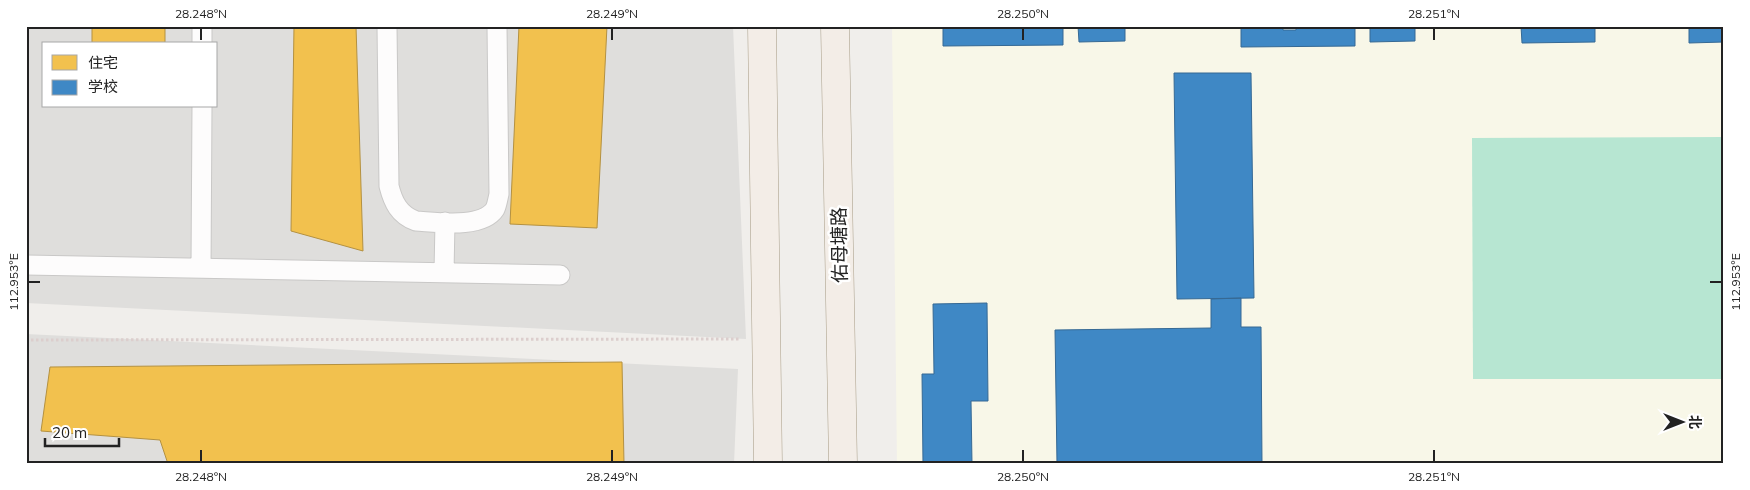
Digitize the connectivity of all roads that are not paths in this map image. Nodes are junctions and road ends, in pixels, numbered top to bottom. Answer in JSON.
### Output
{"nodes":[{"id":1,"x":202,"y":26,"type":"edge"},
{"id":2,"x":387,"y":26,"type":"edge"},
{"id":3,"x":497,"y":26,"type":"edge"},
{"id":4,"x":762,"y":26,"type":"edge"},
{"id":5,"x":835,"y":26,"type":"edge"},
{"id":6,"x":202,"y":42,"type":"edge"},
{"id":7,"x":202,"y":108,"type":"edge"},
{"id":8,"x":445,"y":222,"type":"junction"},
{"id":9,"x":26,"y":265,"type":"edge"},
{"id":10,"x":201,"y":268,"type":"junction"},
{"id":11,"x":444,"y":273,"type":"junction"},
{"id":12,"x":560,"y":275,"type":"dead end"},
{"id":13,"x":768,"y":464,"type":"edge"},
{"id":14,"x":843,"y":464,"type":"edge"}],
"edges":[{"from":1,"to":6,"type":"street"},
{"from":2,"to":8,"type":"street"},
{"from":3,"to":8,"type":"street"},
{"from":4,"to":13,"type":"main road"},
{"from":5,"to":14,"type":"main road","name":"佑母塘路"},
{"from":7,"to":10,"type":"street"},
{"from":8,"to":11,"type":"street"},
{"from":9,"to":10,"type":"street"},
{"from":10,"to":11,"type":"street"},
{"from":11,"to":12,"type":"street"}]}
